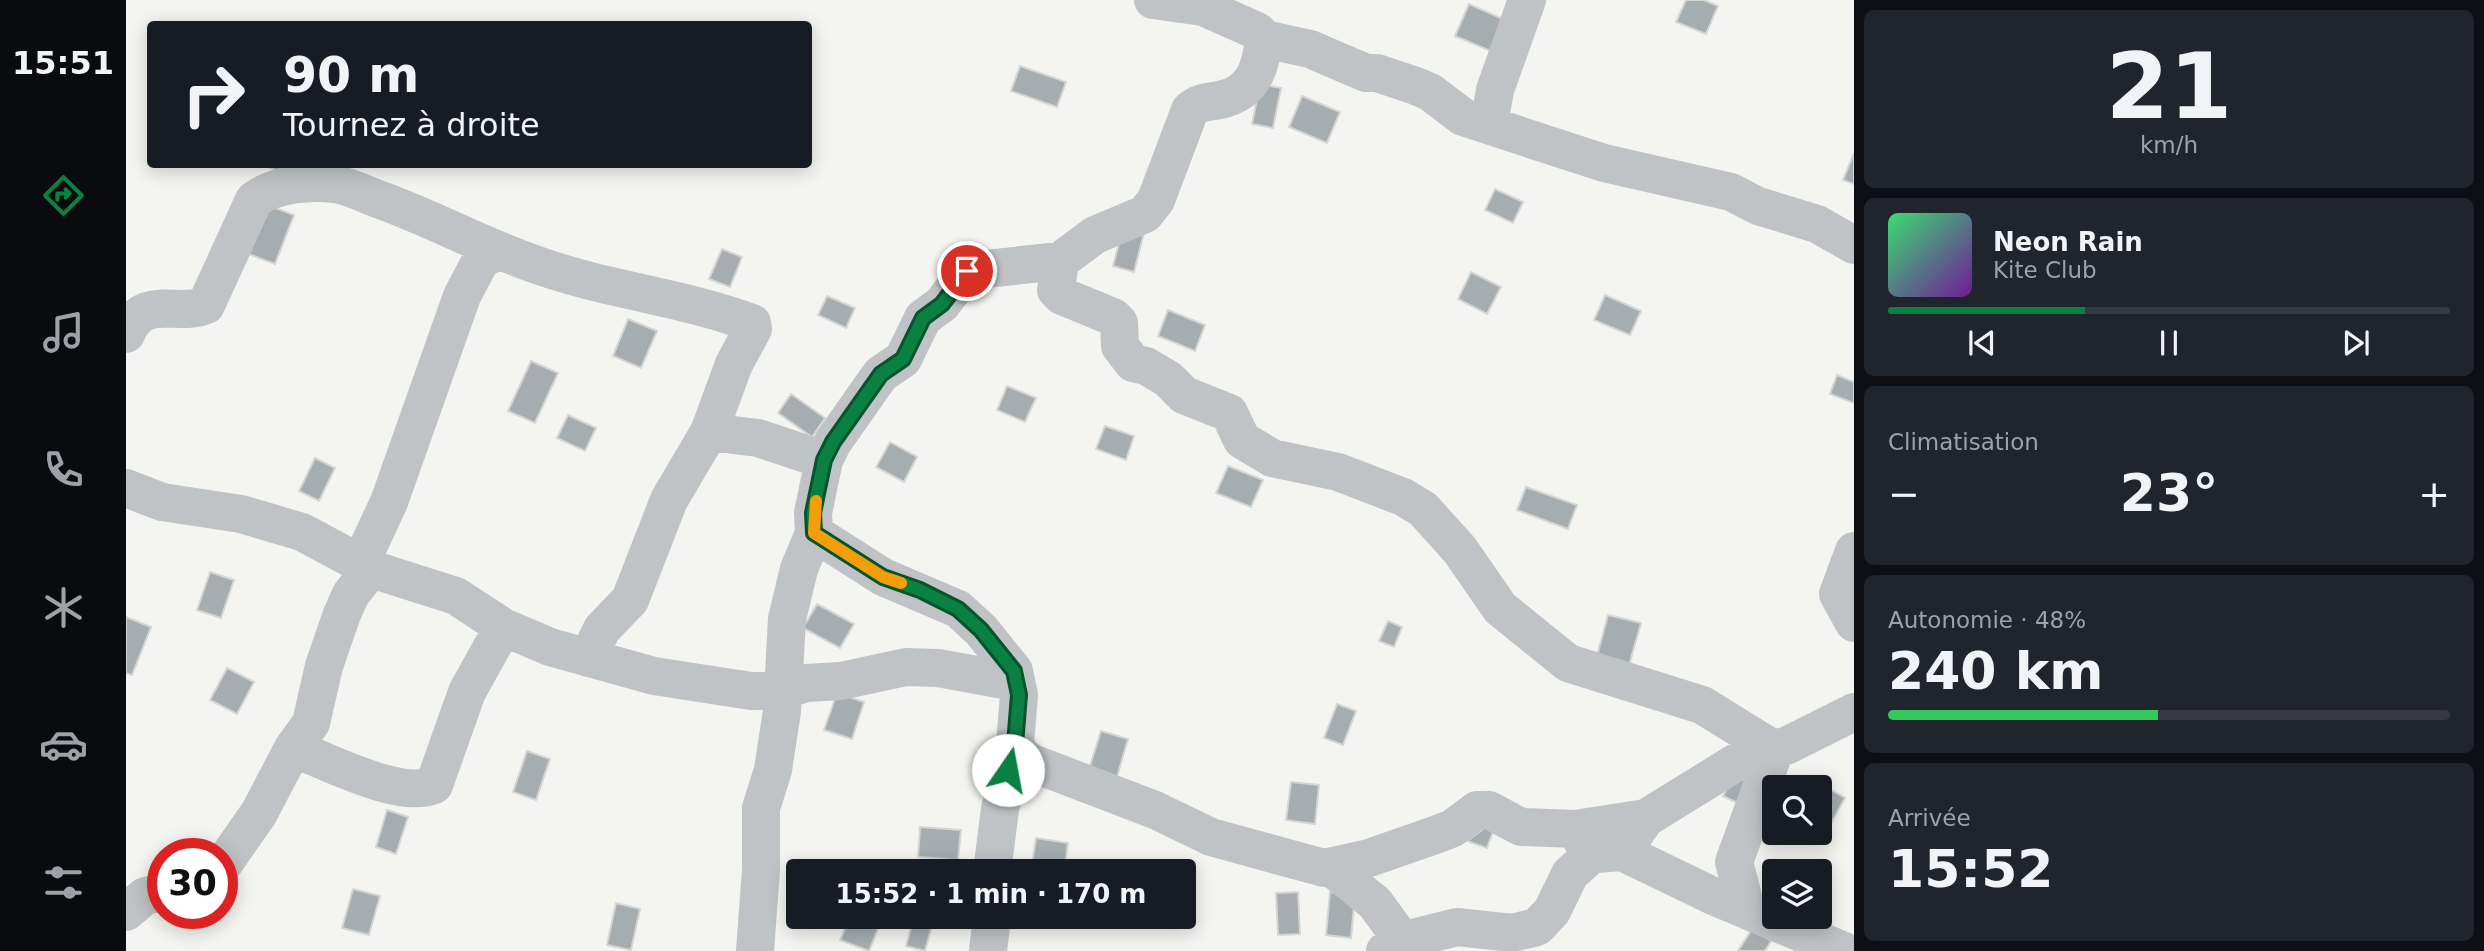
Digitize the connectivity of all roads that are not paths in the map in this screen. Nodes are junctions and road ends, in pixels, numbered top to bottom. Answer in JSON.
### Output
{"nodes":[{"id":1,"x":1153,"y":0,"type":"edge"},
{"id":2,"x":1528,"y":0,"type":"edge"},
{"id":3,"x":1264,"y":39,"type":"junction"},
{"id":4,"x":1489,"y":124,"type":"junction"},
{"id":5,"x":1854,"y":246,"type":"edge"},
{"id":6,"x":486,"y":251,"type":"junction"},
{"id":7,"x":1060,"y":261,"type":"junction"},
{"id":8,"x":126,"y":334,"type":"edge"},
{"id":9,"x":709,"y":432,"type":"junction"},
{"id":10,"x":824,"y":460,"type":"junction"},
{"id":11,"x":126,"y":488,"type":"edge"},
{"id":12,"x":814,"y":533,"type":"junction"},
{"id":13,"x":1854,"y":551,"type":"edge"},
{"id":14,"x":366,"y":566,"type":"junction"},
{"id":15,"x":1854,"y":623,"type":"edge"},
{"id":16,"x":503,"y":627,"type":"junction"},
{"id":17,"x":587,"y":658,"type":"junction"},
{"id":18,"x":1015,"y":682,"type":"junction"},
{"id":19,"x":782,"y":691,"type":"junction"},
{"id":20,"x":1854,"y":712,"type":"edge"},
{"id":21,"x":1015,"y":744,"type":"junction"},
{"id":22,"x":293,"y":748,"type":"junction"},
{"id":23,"x":1775,"y":750,"type":"junction"},
{"id":24,"x":1646,"y":818,"type":"junction"},
{"id":25,"x":238,"y":843,"type":"edge"},
{"id":26,"x":1596,"y":845,"type":"junction"},
{"id":27,"x":994,"y":859,"type":"edge"},
{"id":28,"x":1332,"y":868,"type":"junction"},
{"id":29,"x":147,"y":896,"type":"edge"},
{"id":30,"x":1746,"y":908,"type":"junction"},
{"id":31,"x":126,"y":912,"type":"edge"},
{"id":32,"x":991,"y":929,"type":"edge"},
{"id":33,"x":1406,"y":947,"type":"edge"},
{"id":34,"x":755,"y":951,"type":"edge"},
{"id":35,"x":988,"y":951,"type":"edge"},
{"id":36,"x":1844,"y":951,"type":"edge"}],
"edges":[{"from":1,"to":3,"type":"street"},
{"from":2,"to":4,"type":"street"},
{"from":3,"to":4,"type":"street"},
{"from":3,"to":7,"type":"street"},
{"from":4,"to":5,"type":"street"},
{"from":6,"to":8,"type":"street"},
{"from":6,"to":9,"type":"street"},
{"from":6,"to":14,"type":"street"},
{"from":7,"to":10,"type":"street"},
{"from":7,"to":23,"type":"street"},
{"from":9,"to":10,"type":"street"},
{"from":9,"to":17,"type":"street"},
{"from":10,"to":12,"type":"street"},
{"from":11,"to":14,"type":"street"},
{"from":12,"to":18,"type":"street"},
{"from":12,"to":19,"type":"street"},
{"from":13,"to":15,"type":"street"},
{"from":14,"to":16,"type":"street"},
{"from":14,"to":22,"type":"street"},
{"from":16,"to":17,"type":"street"},
{"from":16,"to":22,"type":"street"},
{"from":17,"to":19,"type":"street"},
{"from":18,"to":19,"type":"street"},
{"from":18,"to":21,"type":"street"},
{"from":19,"to":34,"type":"street"},
{"from":20,"to":23,"type":"street"},
{"from":21,"to":27,"type":"street"},
{"from":21,"to":28,"type":"street"},
{"from":22,"to":25,"type":"street"},
{"from":23,"to":24,"type":"street"},
{"from":23,"to":30,"type":"street"},
{"from":24,"to":26,"type":"street"},
{"from":24,"to":26,"type":"street"},
{"from":26,"to":28,"type":"street"},
{"from":26,"to":30,"type":"street"},
{"from":26,"to":33,"type":"street"},
{"from":28,"to":33,"type":"street"},
{"from":29,"to":31,"type":"street"},
{"from":30,"to":36,"type":"street"},
{"from":32,"to":35,"type":"street"}]}
